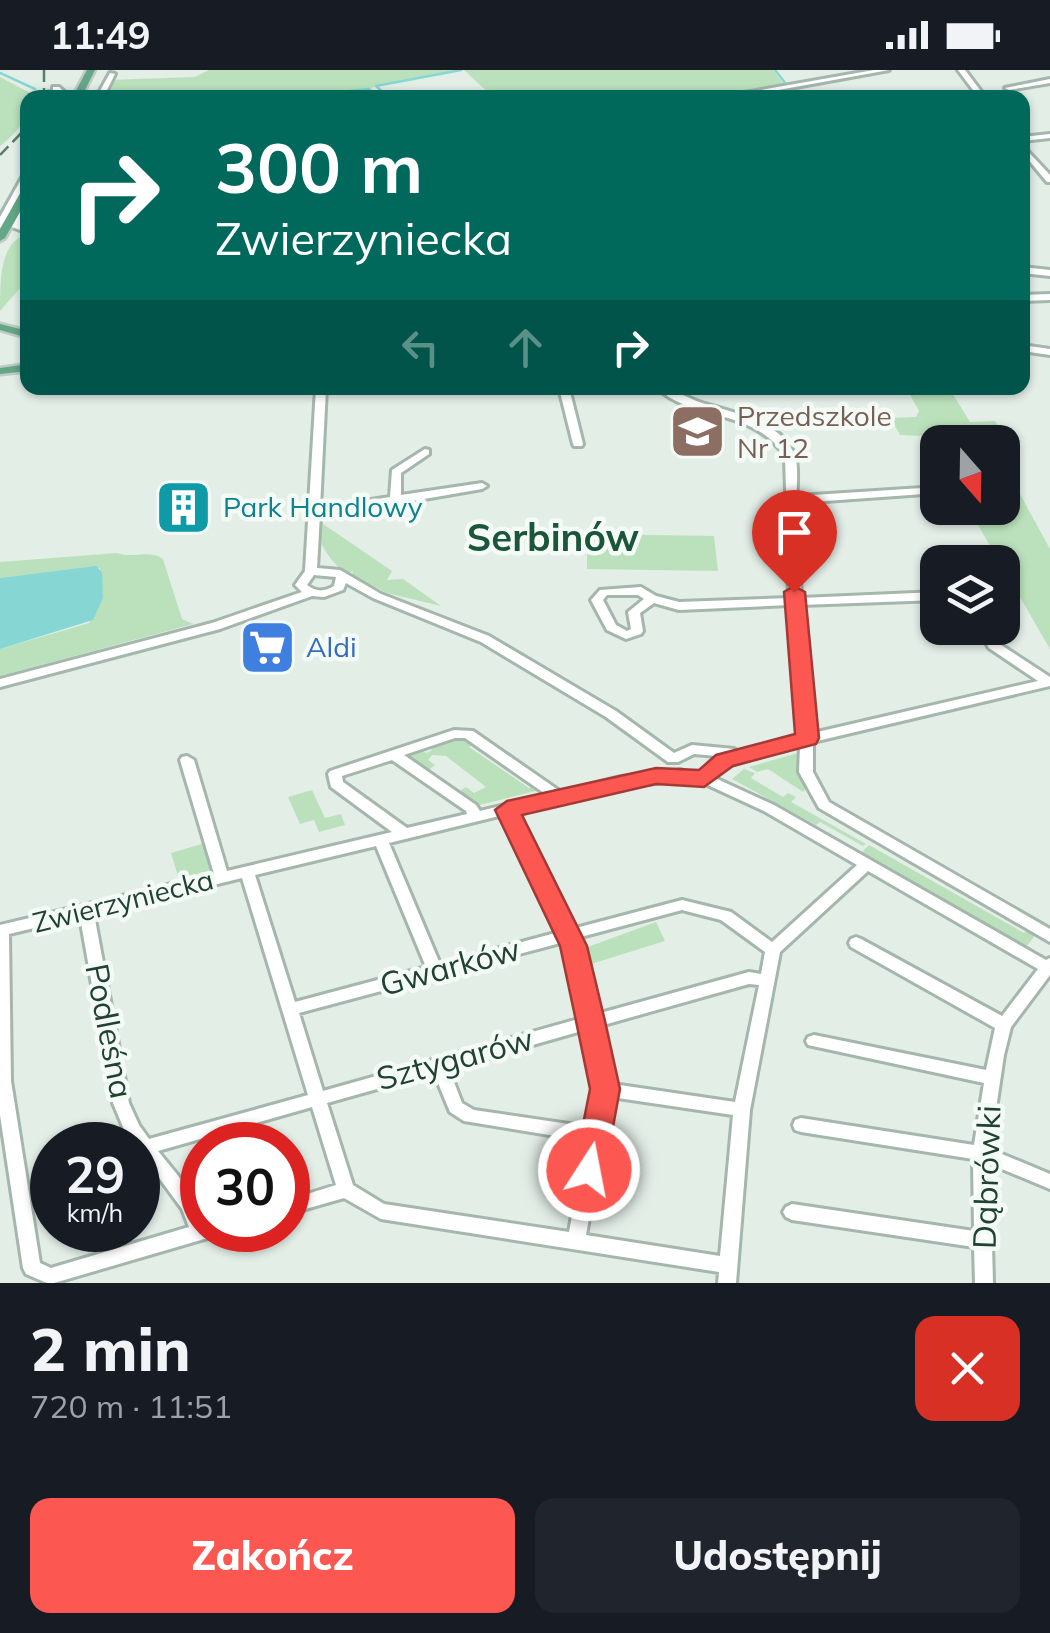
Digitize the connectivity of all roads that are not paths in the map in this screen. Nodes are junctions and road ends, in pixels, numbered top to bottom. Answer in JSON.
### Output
{"nodes":[{"id":1,"x":779,"y":70,"type":"edge"},
{"id":2,"x":886,"y":70,"type":"edge"},
{"id":3,"x":88,"y":75,"type":"edge"},
{"id":4,"x":1050,"y":81,"type":"edge"},
{"id":5,"x":790,"y":86,"type":"junction"},
{"id":6,"x":780,"y":88,"type":"junction"},
{"id":7,"x":1009,"y":88,"type":"dead end"},
{"id":8,"x":103,"y":90,"type":"edge"},
{"id":9,"x":768,"y":90,"type":"edge"},
{"id":10,"x":782,"y":90,"type":"edge"},
{"id":11,"x":1030,"y":156,"type":"edge"},
{"id":12,"x":1050,"y":180,"type":"edge"},
{"id":13,"x":20,"y":189,"type":"edge"},
{"id":14,"x":20,"y":203,"type":"edge"},
{"id":15,"x":0,"y":225,"type":"edge"},
{"id":16,"x":0,"y":240,"type":"edge"},
{"id":17,"x":322,"y":395,"type":"edge"},
{"id":18,"x":566,"y":395,"type":"edge"},
{"id":19,"x":680,"y":395,"type":"edge"},
{"id":20,"x":578,"y":444,"type":"dead end"},
{"id":21,"x":425,"y":452,"type":"dead end"},
{"id":22,"x":482,"y":486,"type":"dead end"},
{"id":23,"x":920,"y":491,"type":"edge"},
{"id":24,"x":395,"y":500,"type":"junction"},
{"id":25,"x":792,"y":500,"type":"junction"},
{"id":26,"x":313,"y":512,"type":"junction"},
{"id":27,"x":314,"y":546,"type":"junction"},
{"id":28,"x":311,"y":572,"type":"junction"},
{"id":29,"x":336,"y":574,"type":"junction"},
{"id":30,"x":306,"y":589,"type":"junction"},
{"id":31,"x":334,"y":591,"type":"junction"},
{"id":32,"x":377,"y":596,"type":"junction"},
{"id":33,"x":920,"y":597,"type":"edge"},
{"id":34,"x":652,"y":600,"type":"junction"},
{"id":35,"x":795,"y":603,"type":"junction"},
{"id":36,"x":993,"y":645,"type":"edge"},
{"id":37,"x":1050,"y":682,"type":"edge"},
{"id":38,"x":0,"y":684,"type":"edge"},
{"id":39,"x":807,"y":738,"type":"junction"},
{"id":40,"x":393,"y":754,"type":"junction"},
{"id":41,"x":187,"y":760,"type":"dead end"},
{"id":42,"x":677,"y":762,"type":"junction"},
{"id":43,"x":712,"y":766,"type":"junction"},
{"id":44,"x":559,"y":797,"type":"junction"},
{"id":45,"x":507,"y":810,"type":"junction"},
{"id":46,"x":476,"y":817,"type":"junction"},
{"id":47,"x":405,"y":834,"type":"junction"},
{"id":48,"x":381,"y":840,"type":"junction"},
{"id":49,"x":866,"y":864,"type":"junction"},
{"id":50,"x":247,"y":872,"type":"junction"},
{"id":51,"x":222,"y":878,"type":"junction"},
{"id":52,"x":86,"y":910,"type":"junction"},
{"id":53,"x":1,"y":931,"type":"edge"},
{"id":54,"x":569,"y":936,"type":"junction"},
{"id":55,"x":1050,"y":936,"type":"edge"},
{"id":56,"x":856,"y":943,"type":"dead end"},
{"id":57,"x":774,"y":950,"type":"junction"},
{"id":58,"x":1049,"y":967,"type":"edge"},
{"id":59,"x":435,"y":971,"type":"junction"},
{"id":60,"x":766,"y":980,"type":"junction"},
{"id":61,"x":291,"y":1009,"type":"junction"},
{"id":62,"x":591,"y":1021,"type":"junction"},
{"id":63,"x":1004,"y":1025,"type":"junction"},
{"id":64,"x":814,"y":1041,"type":"dead end"},
{"id":65,"x":438,"y":1064,"type":"junction"},
{"id":66,"x":992,"y":1078,"type":"junction"},
{"id":67,"x":605,"y":1089,"type":"junction"},
{"id":68,"x":317,"y":1097,"type":"junction"},
{"id":69,"x":742,"y":1110,"type":"junction"},
{"id":70,"x":132,"y":1122,"type":"edge"},
{"id":71,"x":801,"y":1125,"type":"dead end"},
{"id":72,"x":596,"y":1136,"type":"junction"},
{"id":73,"x":160,"y":1143,"type":"edge"},
{"id":74,"x":981,"y":1152,"type":"junction"},
{"id":75,"x":160,"y":1164,"type":"edge"},
{"id":76,"x":1050,"y":1182,"type":"edge"},
{"id":77,"x":180,"y":1190,"type":"edge"},
{"id":78,"x":346,"y":1190,"type":"junction"},
{"id":79,"x":310,"y":1201,"type":"edge"},
{"id":80,"x":792,"y":1212,"type":"dead end"},
{"id":81,"x":180,"y":1238,"type":"edge"},
{"id":82,"x":576,"y":1240,"type":"junction"},
{"id":83,"x":982,"y":1240,"type":"junction"},
{"id":84,"x":728,"y":1274,"type":"edge"},
{"id":85,"x":984,"y":1283,"type":"edge"}],
"edges":[{"from":1,"to":5,"type":"street"},
{"from":2,"to":5,"type":"street"},
{"from":3,"to":8,"type":"street"},
{"from":4,"to":7,"type":"street"},
{"from":5,"to":6,"type":"street"},
{"from":6,"to":9,"type":"street"},
{"from":6,"to":10,"type":"street"},
{"from":11,"to":12,"type":"street"},
{"from":13,"to":15,"type":"street"},
{"from":14,"to":16,"type":"main road"},
{"from":17,"to":26,"type":"street"},
{"from":18,"to":20,"type":"street"},
{"from":19,"to":25,"type":"street"},
{"from":21,"to":24,"type":"street"},
{"from":22,"to":24,"type":"street"},
{"from":23,"to":25,"type":"street"},
{"from":24,"to":26,"type":"street"},
{"from":25,"to":35,"type":"street"},
{"from":26,"to":27,"type":"street"},
{"from":27,"to":28,"type":"street"},
{"from":27,"to":29,"type":"street"},
{"from":28,"to":29,"type":"street"},
{"from":28,"to":30,"type":"street"},
{"from":29,"to":31,"type":"street"},
{"from":29,"to":32,"type":"street"},
{"from":30,"to":31,"type":"street"},
{"from":30,"to":38,"type":"street"},
{"from":31,"to":32,"type":"street"},
{"from":32,"to":42,"type":"street"},
{"from":33,"to":35,"type":"street"},
{"from":34,"to":34,"type":"street"},
{"from":34,"to":35,"type":"street"},
{"from":35,"to":39,"type":"street"},
{"from":36,"to":37,"type":"street"},
{"from":37,"to":39,"type":"street"},
{"from":39,"to":43,"type":"street"},
{"from":39,"to":55,"type":"street"},
{"from":40,"to":44,"type":"street"},
{"from":40,"to":46,"type":"street"},
{"from":40,"to":47,"type":"street"},
{"from":41,"to":51,"type":"street"},
{"from":42,"to":43,"type":"street"},
{"from":42,"to":43,"type":"street"},
{"from":42,"to":44,"type":"street","name":"Zwierzyniecka"},
{"from":43,"to":49,"type":"street"},
{"from":44,"to":45,"type":"street","name":"Zwierzyniecka"},
{"from":45,"to":46,"type":"street","name":"Zwierzyniecka"},
{"from":45,"to":54,"type":"street"},
{"from":46,"to":47,"type":"street","name":"Zwierzyniecka"},
{"from":47,"to":48,"type":"street","name":"Zwierzyniecka"},
{"from":48,"to":50,"type":"street","name":"Zwierzyniecka"},
{"from":48,"to":59,"type":"street"},
{"from":49,"to":57,"type":"street"},
{"from":49,"to":58,"type":"street"},
{"from":50,"to":51,"type":"street","name":"Zwierzyniecka"},
{"from":50,"to":61,"type":"street","name":"Zwierzyniecka"},
{"from":51,"to":52,"type":"street","name":"Zwierzyniecka"},
{"from":52,"to":53,"type":"street","name":"Zwierzyniecka"},
{"from":52,"to":70,"type":"street","name":"Podleśna"},
{"from":53,"to":81,"type":"street"},
{"from":54,"to":57,"type":"street","name":"Gwarków"},
{"from":54,"to":59,"type":"street","name":"Gwarków"},
{"from":54,"to":62,"type":"street"},
{"from":56,"to":63,"type":"street"},
{"from":57,"to":60,"type":"street"},
{"from":58,"to":63,"type":"street","name":"Dąbrówki"},
{"from":59,"to":61,"type":"street","name":"Gwarków"},
{"from":60,"to":62,"type":"street","name":"Sztygarów"},
{"from":60,"to":69,"type":"street"},
{"from":61,"to":68,"type":"street","name":"Zwierzyniecka"},
{"from":62,"to":65,"type":"street","name":"Sztygarów"},
{"from":62,"to":67,"type":"street"},
{"from":63,"to":66,"type":"street","name":"Dąbrówki"},
{"from":64,"to":66,"type":"street"},
{"from":65,"to":68,"type":"street","name":"Sztygarów"},
{"from":65,"to":72,"type":"street"},
{"from":66,"to":74,"type":"street","name":"Dąbrówki"},
{"from":67,"to":69,"type":"street"},
{"from":67,"to":72,"type":"street"},
{"from":68,"to":73,"type":"street","name":"Sztygarów"},
{"from":68,"to":78,"type":"street","name":"Zwierzyniecka"},
{"from":69,"to":84,"type":"street"},
{"from":71,"to":74,"type":"street"},
{"from":72,"to":82,"type":"street"},
{"from":74,"to":76,"type":"street"},
{"from":74,"to":83,"type":"street","name":"Dąbrówki"},
{"from":75,"to":77,"type":"street","name":"Podleśna"},
{"from":78,"to":79,"type":"street"},
{"from":78,"to":82,"type":"street"},
{"from":80,"to":83,"type":"street"},
{"from":82,"to":84,"type":"street"},
{"from":83,"to":85,"type":"street","name":"Dąbrówki"}]}
